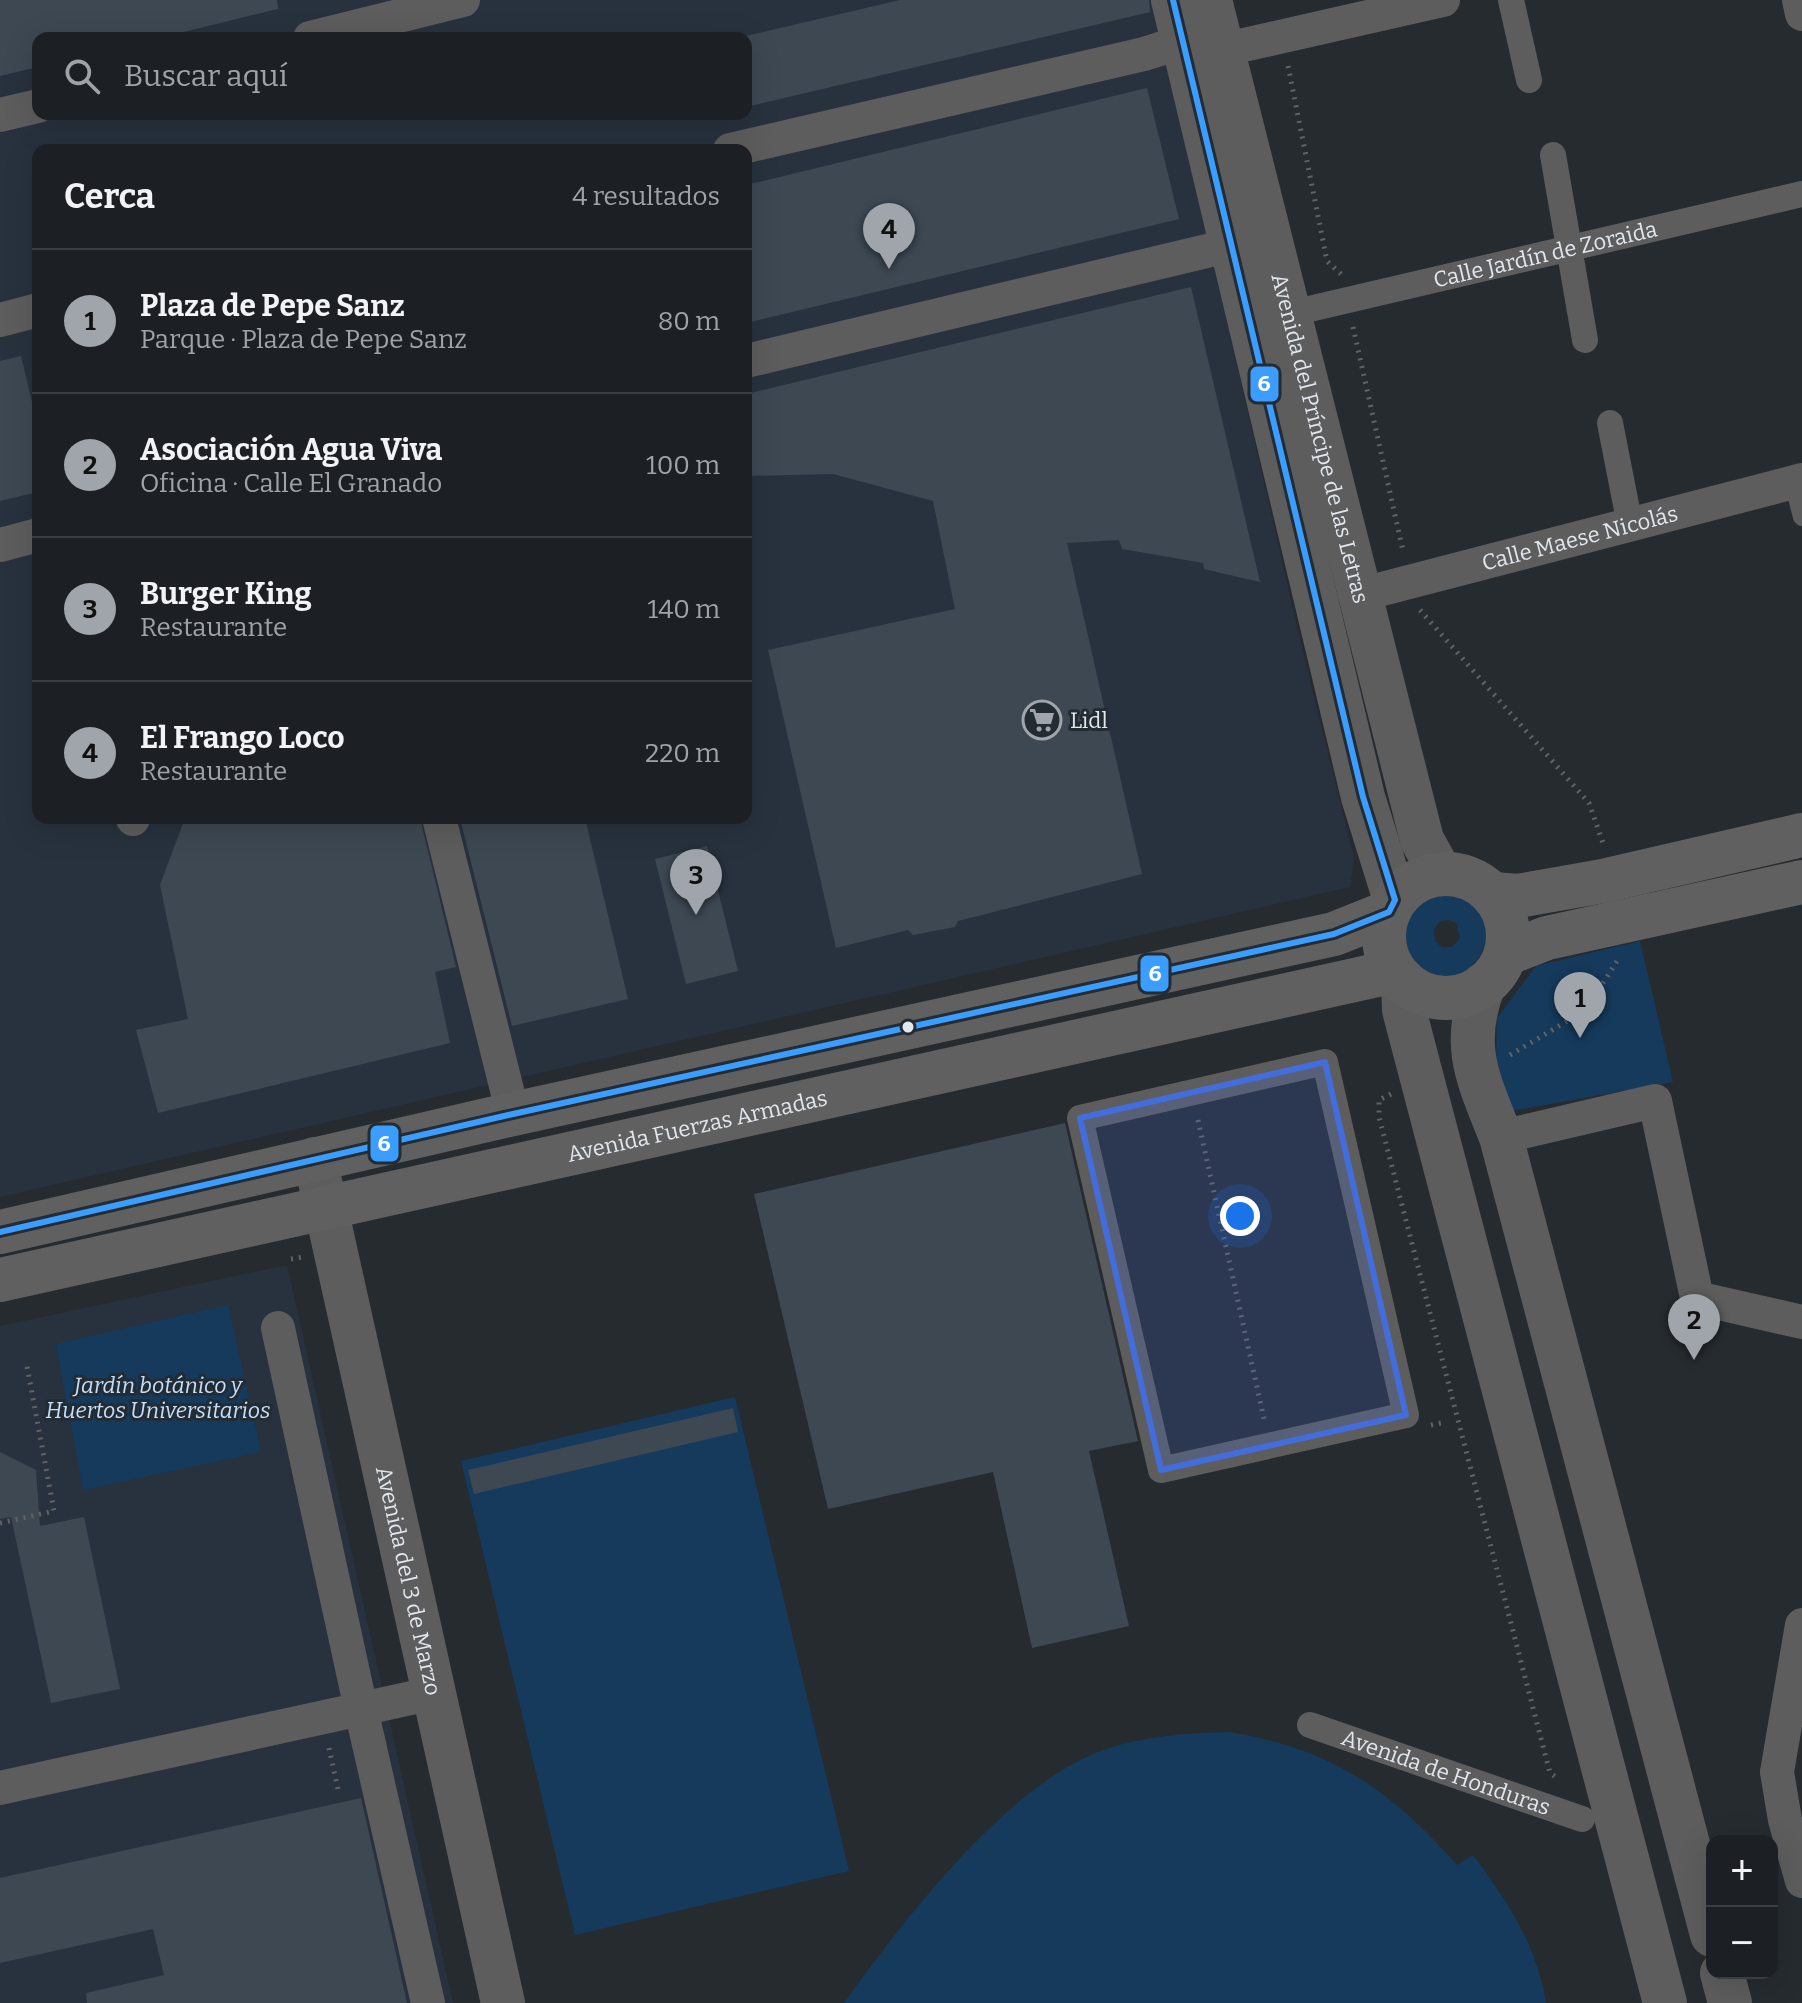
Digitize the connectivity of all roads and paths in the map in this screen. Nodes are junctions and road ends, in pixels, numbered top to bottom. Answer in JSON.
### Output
{"nodes":[{"id":1,"x":463,"y":0,"type":"edge"},
{"id":2,"x":1210,"y":0,"type":"edge"},
{"id":3,"x":1443,"y":0,"type":"edge"},
{"id":4,"x":1511,"y":0,"type":"edge"},
{"id":5,"x":1799,"y":0,"type":"edge"},
{"id":6,"x":1802,"y":14,"type":"edge"},
{"id":7,"x":1192,"y":31,"type":"edge"},
{"id":8,"x":334,"y":32,"type":"edge"},
{"id":9,"x":1529,"y":80,"type":"dead end"},
{"id":10,"x":32,"y":107,"type":"edge"},
{"id":11,"x":0,"y":115,"type":"edge"},
{"id":12,"x":752,"y":145,"type":"edge"},
{"id":13,"x":1553,"y":155,"type":"dead end"},
{"id":14,"x":1802,"y":194,"type":"edge"},
{"id":15,"x":1232,"y":245,"type":"junction"},
{"id":16,"x":1570,"y":247,"type":"junction"},
{"id":17,"x":32,"y":312,"type":"edge"},
{"id":18,"x":1288,"y":314,"type":"junction"},
{"id":19,"x":0,"y":320,"type":"edge"},
{"id":20,"x":1585,"y":340,"type":"dead end"},
{"id":21,"x":752,"y":360,"type":"edge"},
{"id":22,"x":1610,"y":423,"type":"dead end"},
{"id":23,"x":1798,"y":481,"type":"edge"},
{"id":24,"x":1802,"y":517,"type":"edge"},
{"id":25,"x":1630,"y":525,"type":"junction"},
{"id":26,"x":32,"y":537,"type":"edge"},
{"id":27,"x":0,"y":545,"type":"edge"},
{"id":28,"x":1359,"y":595,"type":"junction"},
{"id":29,"x":440,"y":824,"type":"edge"},
{"id":30,"x":1802,"y":835,"type":"edge"},
{"id":31,"x":1441,"y":874,"type":"junction"},
{"id":32,"x":1802,"y":882,"type":"edge"},
{"id":33,"x":1493,"y":894,"type":"junction"},
{"id":34,"x":1392,"y":906,"type":"junction"},
{"id":35,"x":1495,"y":969,"type":"junction"},
{"id":36,"x":1399,"y":976,"type":"junction"},
{"id":37,"x":1192,"y":1093,"type":"junction"},
{"id":38,"x":513,"y":1114,"type":"junction"},
{"id":39,"x":1501,"y":1137,"type":"junction"},
{"id":40,"x":315,"y":1159,"type":"junction"},
{"id":41,"x":325,"y":1207,"type":"junction"},
{"id":42,"x":0,"y":1232,"type":"edge"},
{"id":43,"x":0,"y":1280,"type":"edge"},
{"id":44,"x":1802,"y":1322,"type":"edge"},
{"id":45,"x":278,"y":1328,"type":"dead end"},
{"id":46,"x":26,"y":1361,"type":"dead end"},
{"id":47,"x":1446,"y":1422,"type":"dead end"},
{"id":48,"x":1417,"y":1428,"type":"dead end"},
{"id":49,"x":1270,"y":1446,"type":"junction"},
{"id":50,"x":0,"y":1523,"type":"edge"},
{"id":51,"x":1802,"y":1625,"type":"edge"},
{"id":52,"x":434,"y":1693,"type":"junction"},
{"id":53,"x":361,"y":1709,"type":"junction"},
{"id":54,"x":1310,"y":1725,"type":"dead end"},
{"id":55,"x":0,"y":1788,"type":"edge"},
{"id":56,"x":1582,"y":1819,"type":"dead end"},
{"id":57,"x":1793,"y":1820,"type":"edge"},
{"id":58,"x":1802,"y":1881,"type":"edge"},
{"id":59,"x":1706,"y":1912,"type":"edge"},
{"id":60,"x":1724,"y":1979,"type":"edge"},
{"id":61,"x":428,"y":2003,"type":"edge"},
{"id":62,"x":503,"y":2003,"type":"edge"},
{"id":63,"x":1665,"y":2003,"type":"edge"},
{"id":64,"x":1730,"y":2003,"type":"edge"}],
"edges":[{"from":1,"to":8,"type":"street"},
{"from":2,"to":7,"type":"street","name":"Avenida del Príncipe de las Letras"},
{"from":3,"to":7,"type":"street"},
{"from":4,"to":9,"type":"street"},
{"from":5,"to":6,"type":"street"},
{"from":7,"to":12,"type":"street"},
{"from":7,"to":15,"type":"street","name":"Avenida del Príncipe de las Letras"},
{"from":7,"to":18,"type":"street","name":"Avenida del Príncipe de las Letras"},
{"from":10,"to":11,"type":"street"},
{"from":13,"to":16,"type":"street"},
{"from":14,"to":16,"type":"street","name":"Calle Jardín de Zoraida"},
{"from":15,"to":21,"type":"street"},
{"from":15,"to":34,"type":"street","name":"Avenida del Príncipe de las Letras"},
{"from":16,"to":18,"type":"street","name":"Calle Jardín de Zoraida"},
{"from":16,"to":20,"type":"street"},
{"from":17,"to":19,"type":"street"},
{"from":18,"to":28,"type":"street","name":"Avenida del Príncipe de las Letras"},
{"from":22,"to":25,"type":"street"},
{"from":23,"to":24,"type":"lane"},
{"from":23,"to":25,"type":"street","name":"Calle Maese Nicolás"},
{"from":25,"to":28,"type":"street","name":"Calle Maese Nicolás"},
{"from":26,"to":27,"type":"street"},
{"from":28,"to":31,"type":"street","name":"Avenida del Príncipe de las Letras"},
{"from":29,"to":38,"type":"street"},
{"from":30,"to":33,"type":"main road"},
{"from":31,"to":33,"type":"main road"},
{"from":31,"to":34,"type":"main road"},
{"from":32,"to":35,"type":"main road"},
{"from":33,"to":35,"type":"main road"},
{"from":34,"to":36,"type":"main road"},
{"from":34,"to":38,"type":"main road"},
{"from":35,"to":36,"type":"main road"},
{"from":35,"to":39,"type":"street"},
{"from":36,"to":41,"type":"main road","name":"Avenida Fuerzas Armadas"},
{"from":36,"to":63,"type":"street"},
{"from":37,"to":49,"type":"path"},
{"from":37,"to":49,"type":"street"},
{"from":37,"to":49,"type":"street"},
{"from":38,"to":40,"type":"main road"},
{"from":39,"to":44,"type":"street"},
{"from":39,"to":59,"type":"street"},
{"from":40,"to":41,"type":"street","name":"Avenida del 3 de Marzo"},
{"from":40,"to":42,"type":"main road"},
{"from":41,"to":43,"type":"main road","name":"Avenida Fuerzas Armadas"},
{"from":41,"to":52,"type":"street","name":"Avenida del 3 de Marzo"},
{"from":45,"to":53,"type":"street"},
{"from":46,"to":50,"type":"path"},
{"from":47,"to":48,"type":"path"},
{"from":51,"to":57,"type":"street"},
{"from":52,"to":53,"type":"street"},
{"from":52,"to":62,"type":"street","name":"Avenida del 3 de Marzo"},
{"from":53,"to":55,"type":"street"},
{"from":53,"to":61,"type":"street"},
{"from":54,"to":56,"type":"street","name":"Avenida de Honduras"},
{"from":57,"to":58,"type":"street"},
{"from":60,"to":64,"type":"street"}]}
